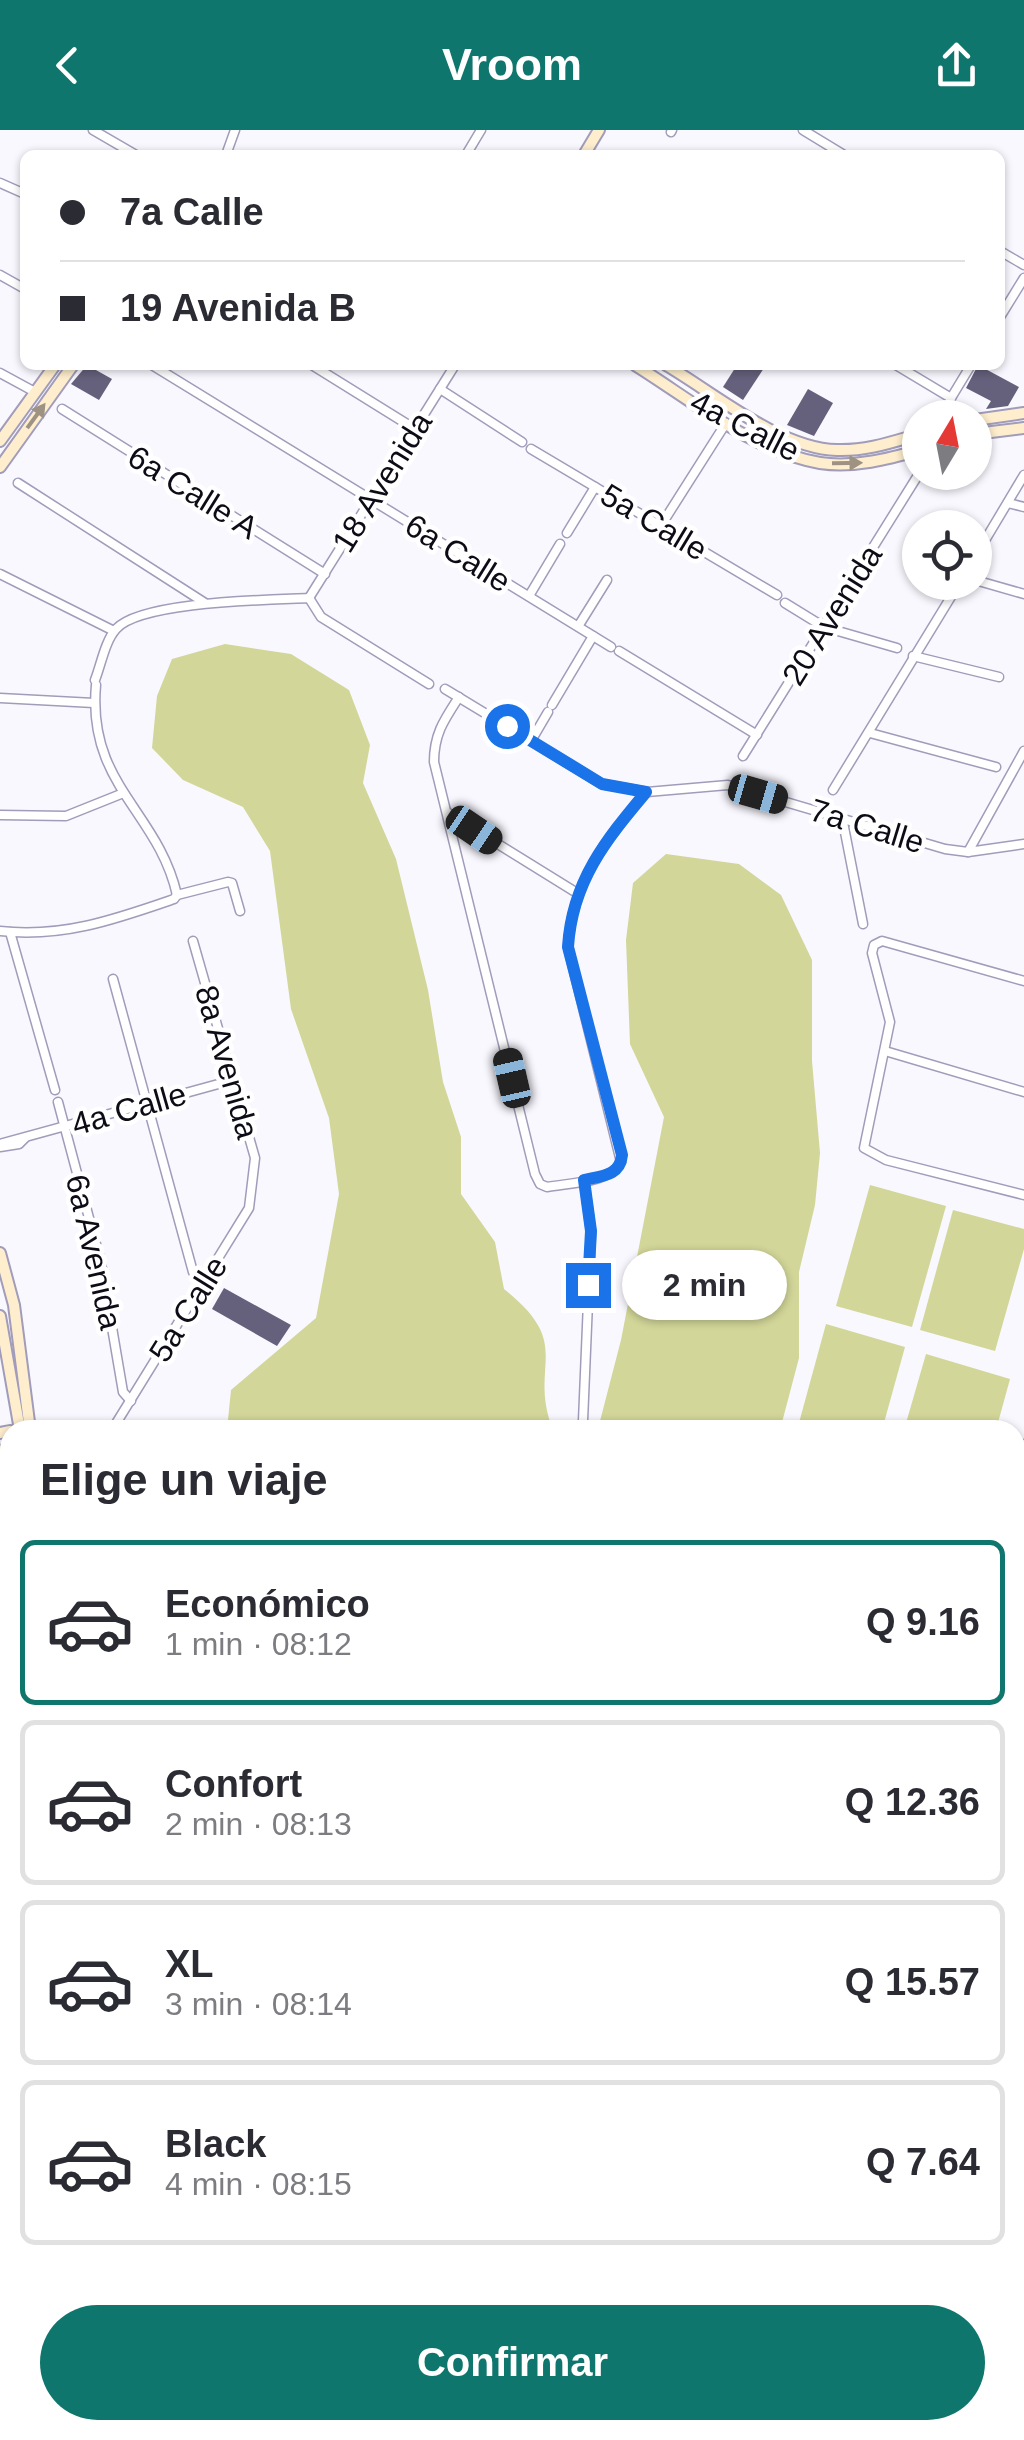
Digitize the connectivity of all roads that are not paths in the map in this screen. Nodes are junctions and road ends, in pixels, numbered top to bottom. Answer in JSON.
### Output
{"nodes":[{"id":1,"x":92,"y":130,"type":"edge"},
{"id":2,"x":808,"y":131,"type":"edge"},
{"id":3,"x":127,"y":150,"type":"edge"},
{"id":4,"x":836,"y":150,"type":"edge"},
{"id":5,"x":1024,"y":278,"type":"edge"},
{"id":6,"x":1005,"y":310,"type":"edge"},
{"id":7,"x":51,"y":370,"type":"edge"},
{"id":8,"x":69,"y":370,"type":"edge"},
{"id":9,"x":160,"y":370,"type":"edge"},
{"id":10,"x":320,"y":370,"type":"edge"},
{"id":11,"x":451,"y":370,"type":"edge"},
{"id":12,"x":643,"y":370,"type":"edge"},
{"id":13,"x":676,"y":370,"type":"edge"},
{"id":14,"x":904,"y":370,"type":"edge"},
{"id":15,"x":968,"y":370,"type":"edge"},
{"id":16,"x":0,"y":373,"type":"edge"},
{"id":17,"x":440,"y":390,"type":"junction"},
{"id":18,"x":35,"y":392,"type":"junction"},
{"id":19,"x":950,"y":398,"type":"joint"},
{"id":20,"x":62,"y":409,"type":"dead end"},
{"id":21,"x":1024,"y":413,"type":"edge"},
{"id":22,"x":992,"y":418,"type":"edge"},
{"id":23,"x":726,"y":422,"type":"junction"},
{"id":24,"x":1024,"y":428,"type":"edge"},
{"id":25,"x":414,"y":429,"type":"junction"},
{"id":26,"x":992,"y":432,"type":"edge"},
{"id":27,"x":902,"y":440,"type":"edge"},
{"id":28,"x":0,"y":441,"type":"edge"},
{"id":29,"x":522,"y":442,"type":"dead end"},
{"id":30,"x":531,"y":448,"type":"dead end"},
{"id":31,"x":902,"y":454,"type":"edge"},
{"id":32,"x":0,"y":467,"type":"edge"},
{"id":33,"x":1024,"y":475,"type":"edge"},
{"id":34,"x":18,"y":483,"type":"dead end"},
{"id":35,"x":595,"y":487,"type":"junction"},
{"id":36,"x":909,"y":490,"type":"edge"},
{"id":37,"x":373,"y":500,"type":"junction"},
{"id":38,"x":1008,"y":503,"type":"junction"},
{"id":39,"x":1024,"y":507,"type":"edge"},
{"id":40,"x":660,"y":527,"type":"junction"},
{"id":41,"x":992,"y":529,"type":"edge"},
{"id":42,"x":567,"y":533,"type":"dead end"},
{"id":43,"x":560,"y":544,"type":"dead end"},
{"id":44,"x":0,"y":574,"type":"edge"},
{"id":45,"x":325,"y":574,"type":"junction"},
{"id":46,"x":607,"y":580,"type":"dead end"},
{"id":47,"x":992,"y":585,"type":"edge"},
{"id":48,"x":1024,"y":594,"type":"edge"},
{"id":49,"x":777,"y":595,"type":"dead end"},
{"id":50,"x":528,"y":596,"type":"junction"},
{"id":51,"x":309,"y":598,"type":"junction"},
{"id":52,"x":949,"y":600,"type":"edge"},
{"id":53,"x":786,"y":602,"type":"dead end"},
{"id":54,"x":205,"y":604,"type":"junction"},
{"id":55,"x":579,"y":625,"type":"junction"},
{"id":56,"x":824,"y":627,"type":"junction"},
{"id":57,"x":114,"y":631,"type":"junction"},
{"id":58,"x":593,"y":636,"type":"junction"},
{"id":59,"x":898,"y":648,"type":"dead end"},
{"id":60,"x":913,"y":656,"type":"junction"},
{"id":61,"x":999,"y":677,"type":"dead end"},
{"id":62,"x":429,"y":684,"type":"dead end"},
{"id":63,"x":445,"y":688,"type":"dead end"},
{"id":64,"x":459,"y":697,"type":"junction"},
{"id":65,"x":0,"y":698,"type":"edge"},
{"id":66,"x":94,"y":703,"type":"junction"},
{"id":67,"x":870,"y":733,"type":"junction"},
{"id":68,"x":757,"y":735,"type":"junction"},
{"id":69,"x":531,"y":740,"type":"junction"},
{"id":70,"x":1024,"y":751,"type":"edge"},
{"id":71,"x":743,"y":756,"type":"dead end"},
{"id":72,"x":996,"y":767,"type":"dead end"},
{"id":73,"x":833,"y":790,"type":"dead end"},
{"id":74,"x":646,"y":792,"type":"junction"},
{"id":75,"x":121,"y":794,"type":"junction"},
{"id":76,"x":448,"y":813,"type":"junction"},
{"id":77,"x":0,"y":816,"type":"edge"},
{"id":78,"x":842,"y":818,"type":"junction"},
{"id":79,"x":1022,"y":846,"type":"edge"},
{"id":80,"x":968,"y":852,"type":"junction"},
{"id":81,"x":577,"y":893,"type":"junction"},
{"id":82,"x":177,"y":895,"type":"junction"},
{"id":83,"x":240,"y":911,"type":"dead end"},
{"id":84,"x":863,"y":924,"type":"dead end"},
{"id":85,"x":5,"y":932,"type":"edge"},
{"id":86,"x":193,"y":941,"type":"dead end"},
{"id":87,"x":113,"y":980,"type":"dead end"},
{"id":88,"x":1024,"y":981,"type":"edge"},
{"id":89,"x":886,"y":1052,"type":"junction"},
{"id":90,"x":233,"y":1080,"type":"junction"},
{"id":91,"x":55,"y":1090,"type":"dead end"},
{"id":92,"x":1024,"y":1092,"type":"edge"},
{"id":93,"x":58,"y":1102,"type":"dead end"},
{"id":94,"x":149,"y":1104,"type":"junction"},
{"id":95,"x":65,"y":1127,"type":"junction"},
{"id":96,"x":0,"y":1145,"type":"edge"},
{"id":97,"x":584,"y":1180,"type":"junction"},
{"id":98,"x":255,"y":1184,"type":"joint"},
{"id":99,"x":1024,"y":1195,"type":"edge"},
{"id":100,"x":0,"y":1253,"type":"edge"},
{"id":101,"x":193,"y":1272,"type":"dead end"},
{"id":102,"x":0,"y":1317,"type":"edge"},
{"id":103,"x":131,"y":1401,"type":"junction"},
{"id":104,"x":19,"y":1420,"type":"edge"},
{"id":105,"x":20,"y":1420,"type":"edge"},
{"id":106,"x":119,"y":1420,"type":"edge"},
{"id":107,"x":583,"y":1420,"type":"edge"}],
"edges":[{"from":1,"to":3,"type":"street"},
{"from":2,"to":4,"type":"street"},
{"from":5,"to":6,"type":"street"},
{"from":7,"to":18,"type":"main road"},
{"from":32,"to":8,"type":"main road","one_way":true},
{"from":9,"to":37,"type":"street","name":"6a Calle"},
{"from":10,"to":25,"type":"street"},
{"from":11,"to":17,"type":"street","name":"18 Avenida"},
{"from":12,"to":23,"type":"main road","name":"4a Calle"},
{"from":13,"to":27,"type":"main road","name":"4a Calle"},
{"from":14,"to":19,"type":"street"},
{"from":15,"to":19,"type":"street"},
{"from":16,"to":18,"type":"street"},
{"from":17,"to":25,"type":"street","name":"18 Avenida"},
{"from":17,"to":29,"type":"street"},
{"from":18,"to":28,"type":"main road"},
{"from":20,"to":45,"type":"street","name":"6a Calle A"},
{"from":21,"to":22,"type":"main road"},
{"from":23,"to":31,"type":"main road","name":"4a Calle","one_way":true},
{"from":23,"to":40,"type":"street"},
{"from":24,"to":26,"type":"main road"},
{"from":25,"to":37,"type":"street","name":"18 Avenida"},
{"from":30,"to":35,"type":"street","name":"5a Calle"},
{"from":33,"to":38,"type":"street"},
{"from":34,"to":54,"type":"street"},
{"from":35,"to":40,"type":"street","name":"5a Calle"},
{"from":35,"to":42,"type":"street"},
{"from":36,"to":56,"type":"street","name":"20 Avenida"},
{"from":37,"to":45,"type":"street","name":"18 Avenida"},
{"from":37,"to":50,"type":"street","name":"6a Calle"},
{"from":38,"to":39,"type":"street"},
{"from":38,"to":41,"type":"street"},
{"from":40,"to":49,"type":"street","name":"5a Calle"},
{"from":43,"to":50,"type":"street"},
{"from":44,"to":57,"type":"street"},
{"from":45,"to":51,"type":"street","name":"18 Avenida"},
{"from":46,"to":55,"type":"street"},
{"from":47,"to":48,"type":"street"},
{"from":50,"to":55,"type":"street","name":"6a Calle"},
{"from":51,"to":54,"type":"street"},
{"from":51,"to":62,"type":"street"},
{"from":52,"to":60,"type":"street"},
{"from":53,"to":56,"type":"street"},
{"from":54,"to":57,"type":"street"},
{"from":55,"to":58,"type":"street","name":"6a Calle"},
{"from":56,"to":59,"type":"street"},
{"from":56,"to":68,"type":"street","name":"20 Avenida"},
{"from":57,"to":66,"type":"street"},
{"from":58,"to":68,"type":"street","name":"6a Calle"},
{"from":58,"to":69,"type":"street"},
{"from":60,"to":61,"type":"street"},
{"from":60,"to":67,"type":"street"},
{"from":63,"to":64,"type":"street","name":"7a Calle"},
{"from":64,"to":69,"type":"street","name":"7a Calle"},
{"from":64,"to":76,"type":"street"},
{"from":65,"to":66,"type":"street"},
{"from":66,"to":75,"type":"street"},
{"from":67,"to":72,"type":"street"},
{"from":67,"to":73,"type":"street"},
{"from":68,"to":71,"type":"street","name":"20 Avenida"},
{"from":69,"to":74,"type":"street","name":"7a Calle"},
{"from":70,"to":80,"type":"street"},
{"from":74,"to":78,"type":"street","name":"7a Calle"},
{"from":74,"to":81,"type":"street"},
{"from":75,"to":77,"type":"street"},
{"from":75,"to":82,"type":"street"},
{"from":76,"to":81,"type":"street"},
{"from":76,"to":97,"type":"street"},
{"from":78,"to":80,"type":"street","name":"7a Calle"},
{"from":78,"to":84,"type":"street"},
{"from":79,"to":80,"type":"street","name":"7a Calle"},
{"from":81,"to":97,"type":"street"},
{"from":82,"to":83,"type":"street"},
{"from":82,"to":85,"type":"street"},
{"from":85,"to":91,"type":"street"},
{"from":86,"to":90,"type":"street","name":"8a Avenida"},
{"from":87,"to":94,"type":"street"},
{"from":88,"to":89,"type":"street"},
{"from":89,"to":92,"type":"street"},
{"from":89,"to":99,"type":"street"},
{"from":90,"to":94,"type":"street","name":"4a Calle"},
{"from":90,"to":98,"type":"street","name":"8a Avenida"},
{"from":93,"to":95,"type":"street","name":"6a Avenida"},
{"from":94,"to":95,"type":"street","name":"4a Calle"},
{"from":94,"to":101,"type":"street"},
{"from":95,"to":96,"type":"street","name":"4a Calle"},
{"from":95,"to":103,"type":"street","name":"6a Avenida"},
{"from":97,"to":107,"type":"street"},
{"from":98,"to":103,"type":"street","name":"5a Calle"},
{"from":100,"to":105,"type":"main road"},
{"from":102,"to":104,"type":"main road"},
{"from":103,"to":106,"type":"street","name":"5a Calle"}]}
